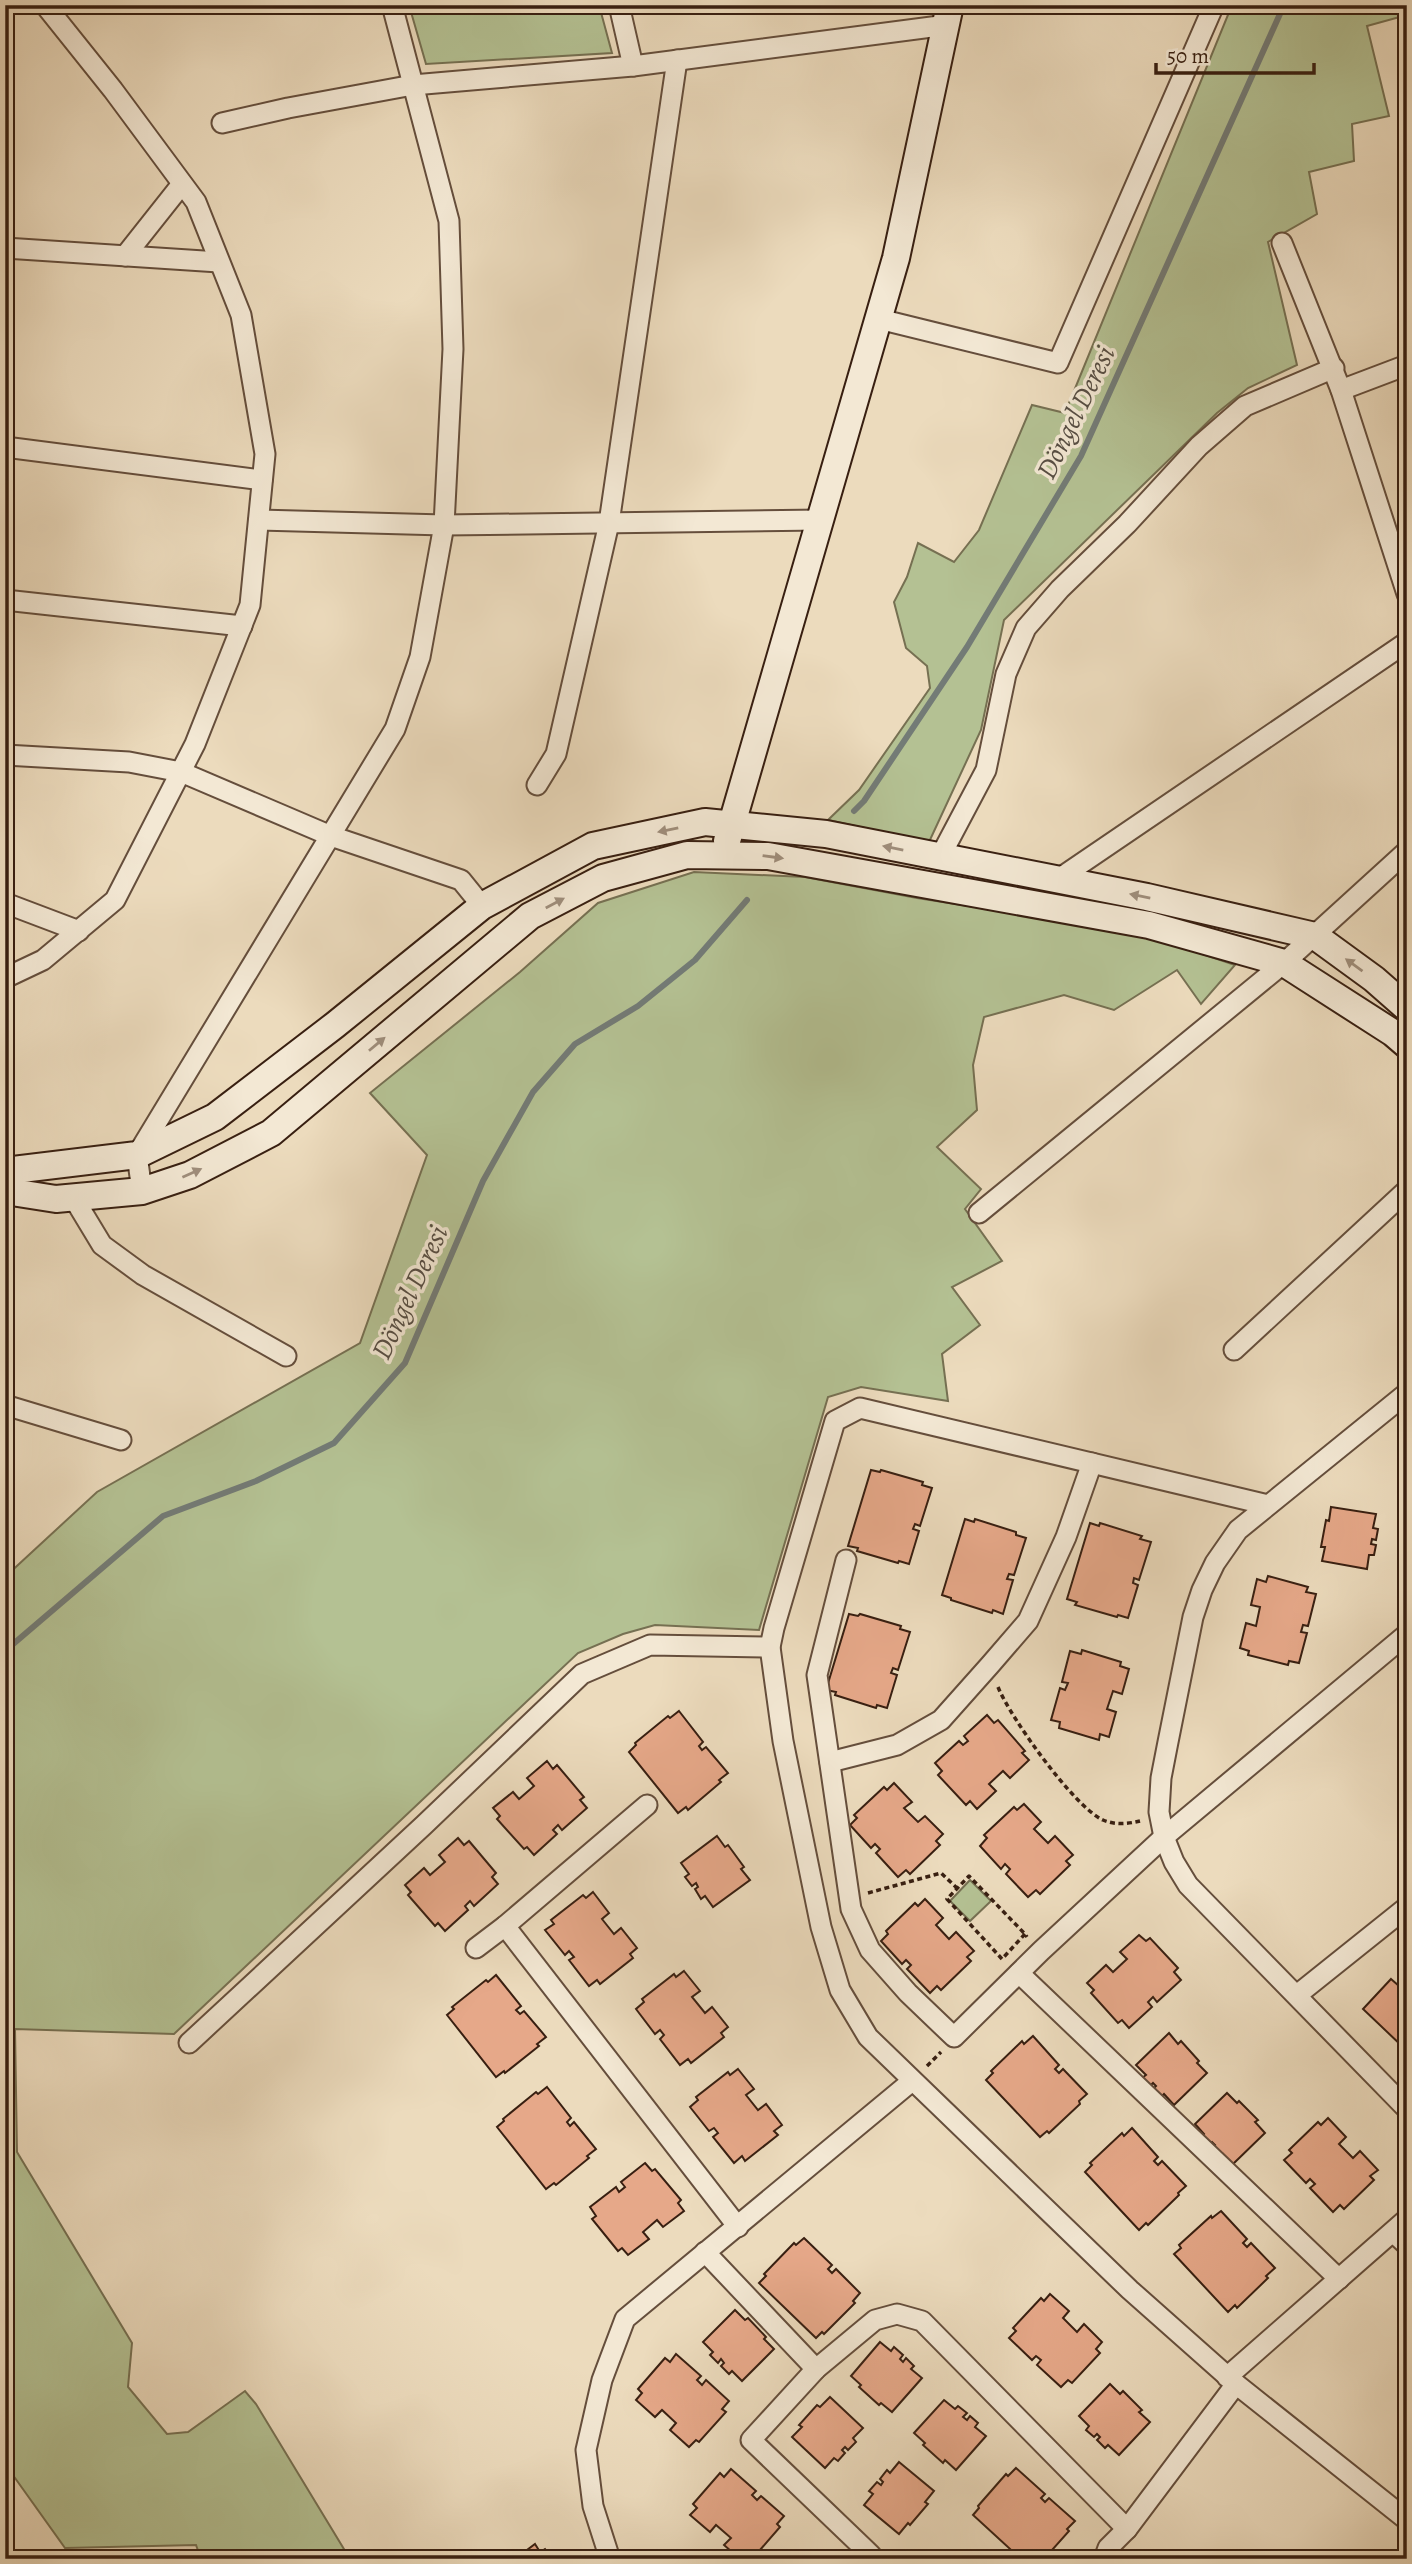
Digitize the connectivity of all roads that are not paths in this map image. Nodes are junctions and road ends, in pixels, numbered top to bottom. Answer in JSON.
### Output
{"nodes":[{"id":1,"x":45,"y":5,"type":"edge"},
{"id":2,"x":392,"y":5,"type":"edge"},
{"id":3,"x":619,"y":5,"type":"edge"},
{"id":4,"x":1214,"y":5,"type":"edge"},
{"id":5,"x":949,"y":15,"type":"edge"},
{"id":6,"x":677,"y":60,"type":"junction"},
{"id":7,"x":634,"y":66,"type":"junction"},
{"id":8,"x":414,"y":85,"type":"junction"},
{"id":9,"x":222,"y":123,"type":"dead end"},
{"id":10,"x":182,"y":184,"type":"junction"},
{"id":11,"x":1282,"y":243,"type":"dead end"},
{"id":12,"x":5,"y":248,"type":"edge"},
{"id":13,"x":125,"y":256,"type":"junction"},
{"id":14,"x":219,"y":262,"type":"junction"},
{"id":15,"x":879,"y":319,"type":"junction"},
{"id":16,"x":1407,"y":365,"type":"edge"},
{"id":17,"x":1334,"y":368,"type":"junction"},
{"id":18,"x":1342,"y":390,"type":"junction"},
{"id":19,"x":5,"y":447,"type":"edge"},
{"id":20,"x":262,"y":480,"type":"junction"},
{"id":21,"x":259,"y":520,"type":"junction"},
{"id":22,"x":821,"y":520,"type":"junction"},
{"id":23,"x":608,"y":523,"type":"junction"},
{"id":24,"x":444,"y":525,"type":"junction"},
{"id":25,"x":1407,"y":594,"type":"edge"},
{"id":26,"x":5,"y":600,"type":"edge"},
{"id":27,"x":242,"y":626,"type":"junction"},
{"id":28,"x":1407,"y":642,"type":"edge"},
{"id":29,"x":5,"y":755,"type":"edge"},
{"id":30,"x":181,"y":772,"type":"junction"},
{"id":31,"x":537,"y":785,"type":"dead end"},
{"id":32,"x":734,"y":825,"type":"junction"},
{"id":33,"x":331,"y":836,"type":"junction"},
{"id":34,"x":1407,"y":851,"type":"edge"},
{"id":35,"x":722,"y":855,"type":"junction"},
{"id":36,"x":940,"y":857,"type":"junction"},
{"id":37,"x":1057,"y":880,"type":"junction"},
{"id":38,"x":5,"y":903,"type":"edge"},
{"id":39,"x":482,"y":906,"type":"junction"},
{"id":40,"x":79,"y":930,"type":"junction"},
{"id":41,"x":1315,"y":936,"type":"junction"},
{"id":42,"x":1284,"y":963,"type":"junction"},
{"id":43,"x":5,"y":978,"type":"edge"},
{"id":44,"x":1407,"y":1008,"type":"edge"},
{"id":45,"x":1407,"y":1045,"type":"edge"},
{"id":46,"x":137,"y":1156,"type":"junction"},
{"id":47,"x":5,"y":1169,"type":"edge"},
{"id":48,"x":1407,"y":1190,"type":"edge"},
{"id":49,"x":5,"y":1191,"type":"edge"},
{"id":50,"x":142,"y":1191,"type":"junction"},
{"id":51,"x":72,"y":1197,"type":"junction"},
{"id":52,"x":979,"y":1213,"type":"dead end"},
{"id":53,"x":1234,"y":1350,"type":"dead end"},
{"id":54,"x":286,"y":1356,"type":"dead end"},
{"id":55,"x":1407,"y":1392,"type":"edge"},
{"id":56,"x":5,"y":1405,"type":"edge"},
{"id":57,"x":121,"y":1440,"type":"dead end"},
{"id":58,"x":1092,"y":1463,"type":"junction"},
{"id":59,"x":1268,"y":1505,"type":"junction"},
{"id":60,"x":846,"y":1560,"type":"dead end"},
{"id":61,"x":1407,"y":1634,"type":"edge"},
{"id":62,"x":770,"y":1647,"type":"junction"},
{"id":63,"x":830,"y":1762,"type":"junction"},
{"id":64,"x":647,"y":1805,"type":"dead end"},
{"id":65,"x":1164,"y":1837,"type":"junction"},
{"id":66,"x":1407,"y":1907,"type":"edge"},
{"id":67,"x":505,"y":1926,"type":"junction"},
{"id":68,"x":476,"y":1948,"type":"dead end"},
{"id":69,"x":1019,"y":1973,"type":"junction"},
{"id":70,"x":1297,"y":1995,"type":"junction"},
{"id":71,"x":188,"y":2043,"type":"dead end"},
{"id":72,"x":912,"y":2081,"type":"junction"},
{"id":73,"x":1407,"y":2109,"type":"edge"},
{"id":74,"x":738,"y":2227,"type":"junction"},
{"id":75,"x":1402,"y":2232,"type":"edge"},
{"id":76,"x":705,"y":2252,"type":"junction"},
{"id":77,"x":1339,"y":2279,"type":"junction"},
{"id":78,"x":816,"y":2370,"type":"junction"},
{"id":79,"x":1231,"y":2381,"type":"junction"},
{"id":80,"x":1407,"y":2520,"type":"edge"},
{"id":81,"x":1127,"y":2529,"type":"junction"},
{"id":82,"x":610,"y":2559,"type":"edge"},
{"id":83,"x":871,"y":2559,"type":"edge"},
{"id":84,"x":1104,"y":2559,"type":"edge"}],
"edges":[{"from":1,"to":10,"type":"street"},
{"from":2,"to":8,"type":"street"},
{"from":3,"to":7,"type":"street"},
{"from":4,"to":15,"type":"street"},
{"from":5,"to":6,"type":"street"},
{"from":5,"to":15,"type":"main road"},
{"from":6,"to":7,"type":"street"},
{"from":6,"to":23,"type":"street"},
{"from":7,"to":8,"type":"street"},
{"from":8,"to":9,"type":"street"},
{"from":8,"to":24,"type":"street"},
{"from":10,"to":13,"type":"street"},
{"from":10,"to":14,"type":"street"},
{"from":11,"to":17,"type":"street"},
{"from":12,"to":13,"type":"street"},
{"from":13,"to":14,"type":"street"},
{"from":14,"to":20,"type":"street"},
{"from":15,"to":22,"type":"main road"},
{"from":16,"to":18,"type":"street"},
{"from":17,"to":18,"type":"street"},
{"from":17,"to":36,"type":"street"},
{"from":18,"to":25,"type":"street"},
{"from":19,"to":20,"type":"street"},
{"from":20,"to":21,"type":"street"},
{"from":21,"to":24,"type":"street"},
{"from":21,"to":27,"type":"street"},
{"from":22,"to":23,"type":"street"},
{"from":22,"to":32,"type":"main road"},
{"from":23,"to":24,"type":"street"},
{"from":23,"to":31,"type":"street"},
{"from":24,"to":33,"type":"street"},
{"from":26,"to":27,"type":"street"},
{"from":27,"to":30,"type":"street"},
{"from":28,"to":37,"type":"street"},
{"from":29,"to":30,"type":"street"},
{"from":30,"to":33,"type":"street"},
{"from":30,"to":40,"type":"street"},
{"from":32,"to":35,"type":"main road"},
{"from":36,"to":32,"type":"main road","one_way":true},
{"from":32,"to":39,"type":"main road","one_way":true},
{"from":33,"to":39,"type":"street"},
{"from":33,"to":46,"type":"street"},
{"from":34,"to":41,"type":"street"},
{"from":35,"to":42,"type":"main road","one_way":true},
{"from":50,"to":35,"type":"main road","one_way":true},
{"from":36,"to":37,"type":"main road"},
{"from":41,"to":37,"type":"main road","one_way":true},
{"from":38,"to":40,"type":"street"},
{"from":39,"to":46,"type":"main road"},
{"from":40,"to":43,"type":"street"},
{"from":41,"to":42,"type":"street"},
{"from":44,"to":41,"type":"main road","one_way":true},
{"from":42,"to":45,"type":"main road"},
{"from":42,"to":52,"type":"street"},
{"from":46,"to":47,"type":"main road"},
{"from":46,"to":50,"type":"street"},
{"from":48,"to":53,"type":"street"},
{"from":49,"to":51,"type":"main road"},
{"from":50,"to":51,"type":"main road"},
{"from":51,"to":54,"type":"street"},
{"from":55,"to":59,"type":"street"},
{"from":56,"to":57,"type":"street"},
{"from":58,"to":59,"type":"street"},
{"from":58,"to":62,"type":"street"},
{"from":58,"to":63,"type":"street"},
{"from":59,"to":65,"type":"street"},
{"from":60,"to":63,"type":"street"},
{"from":61,"to":65,"type":"street"},
{"from":62,"to":71,"type":"street"},
{"from":62,"to":72,"type":"street"},
{"from":63,"to":69,"type":"street"},
{"from":64,"to":67,"type":"street"},
{"from":65,"to":69,"type":"street"},
{"from":65,"to":70,"type":"street"},
{"from":66,"to":70,"type":"street"},
{"from":67,"to":68,"type":"street"},
{"from":67,"to":74,"type":"street"},
{"from":69,"to":77,"type":"street"},
{"from":70,"to":73,"type":"street"},
{"from":72,"to":74,"type":"street"},
{"from":72,"to":79,"type":"street"},
{"from":74,"to":76,"type":"street"},
{"from":75,"to":77,"type":"street"},
{"from":76,"to":78,"type":"street"},
{"from":76,"to":82,"type":"street"},
{"from":77,"to":79,"type":"street"},
{"from":78,"to":81,"type":"street"},
{"from":78,"to":83,"type":"street"},
{"from":79,"to":80,"type":"street"},
{"from":79,"to":81,"type":"street"},
{"from":81,"to":84,"type":"street"}]}
